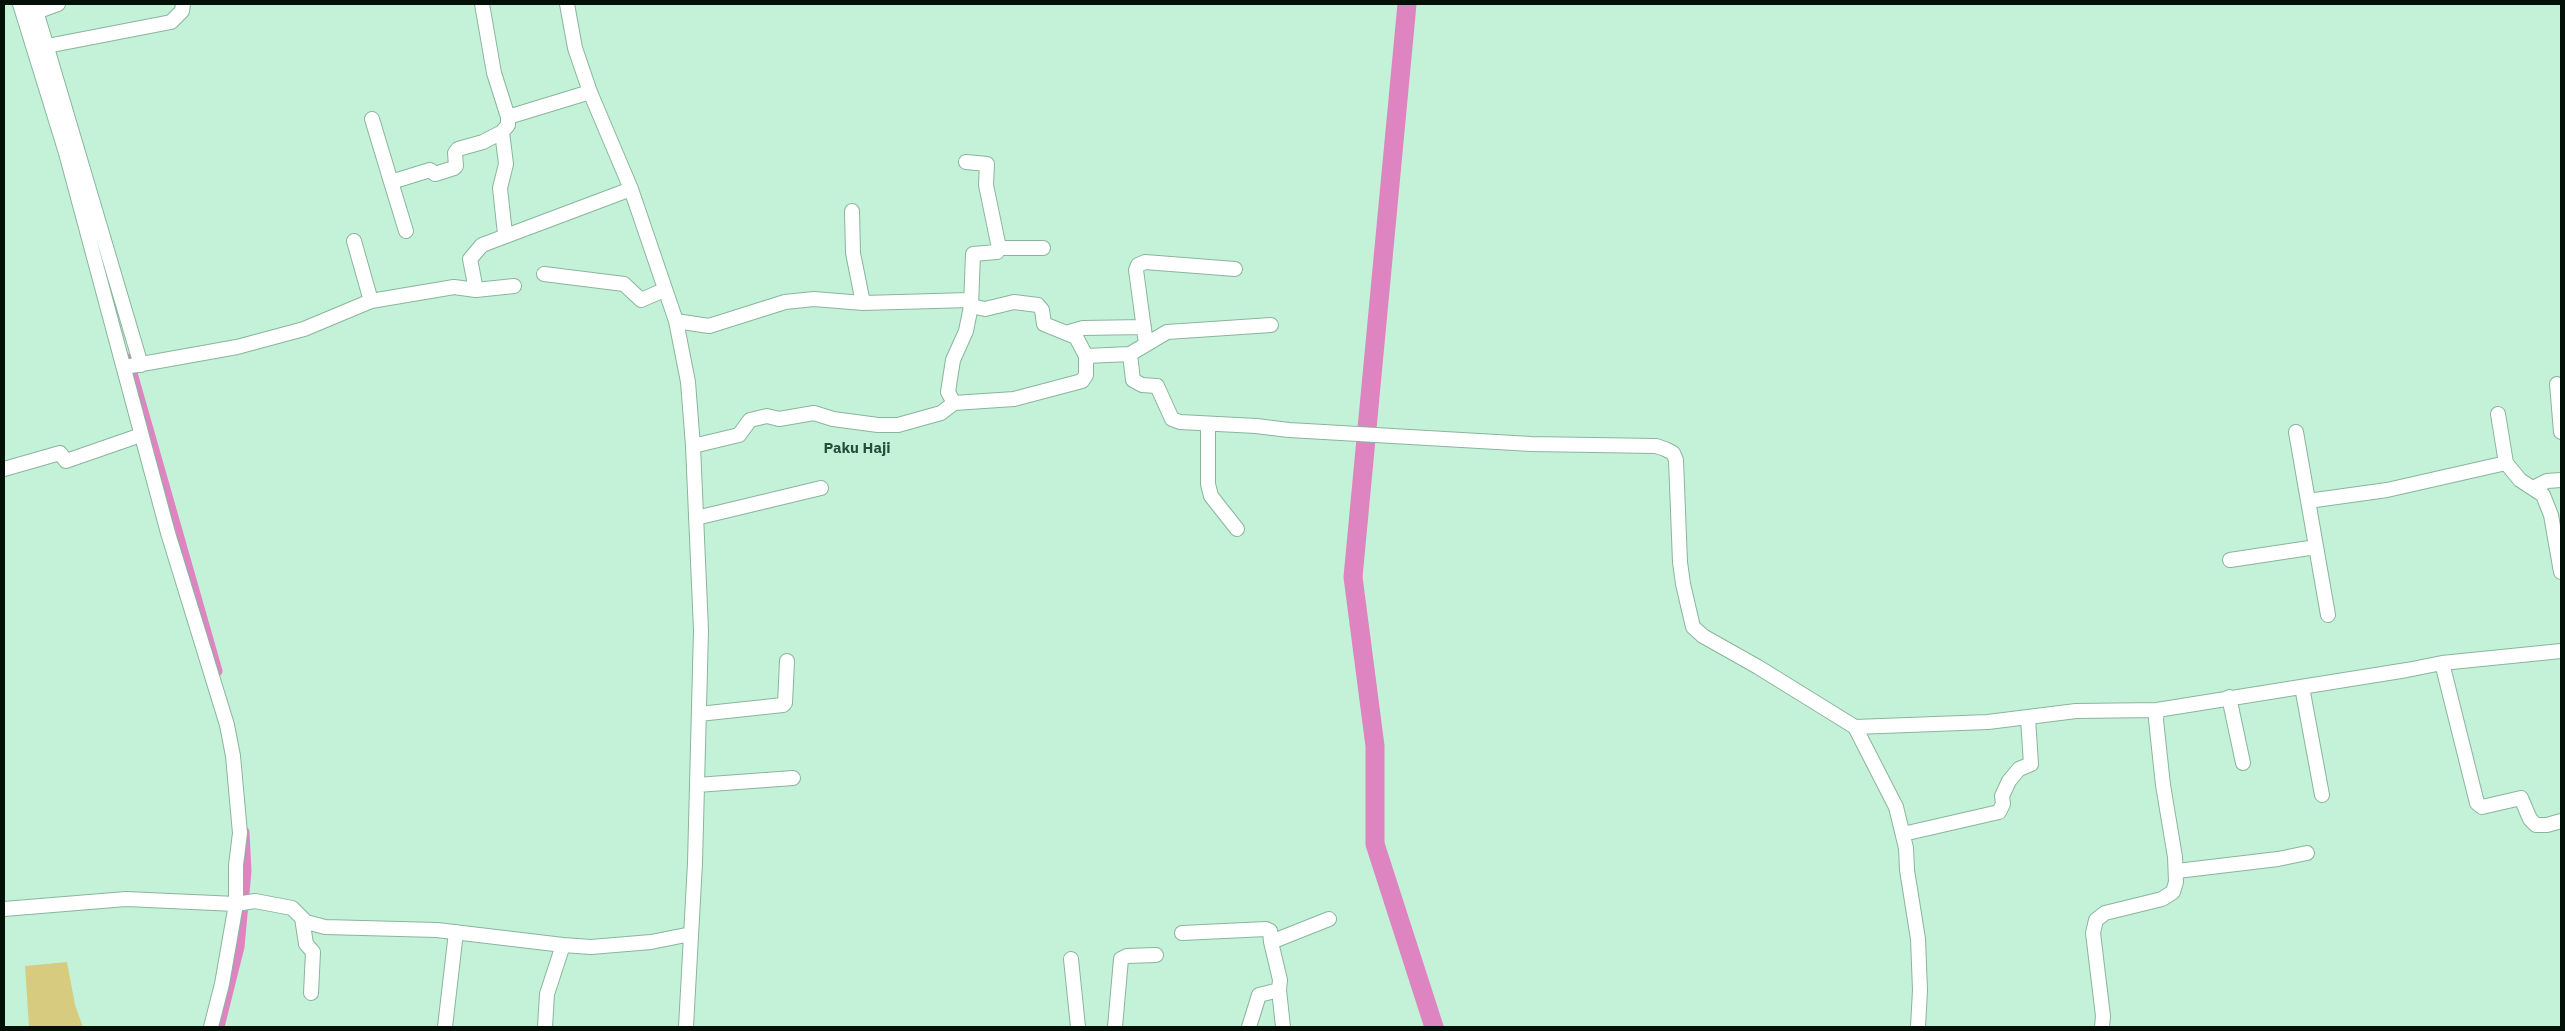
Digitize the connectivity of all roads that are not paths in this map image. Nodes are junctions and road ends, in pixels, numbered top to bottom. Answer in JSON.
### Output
{"nodes":[{"id":1,"x":58,"y":4,"type":"edge"},
{"id":2,"x":183,"y":4,"type":"edge"},
{"id":3,"x":482,"y":4,"type":"edge"},
{"id":4,"x":566,"y":4,"type":"edge"},
{"id":5,"x":29,"y":11,"type":"edge"},
{"id":6,"x":47,"y":46,"type":"junction"},
{"id":7,"x":590,"y":92,"type":"junction"},
{"id":8,"x":508,"y":116,"type":"junction"},
{"id":9,"x":372,"y":119,"type":"dead end"},
{"id":10,"x":502,"y":132,"type":"junction"},
{"id":11,"x":966,"y":162,"type":"dead end"},
{"id":12,"x":391,"y":182,"type":"junction"},
{"id":13,"x":631,"y":189,"type":"junction"},
{"id":14,"x":852,"y":211,"type":"dead end"},
{"id":15,"x":406,"y":231,"type":"dead end"},
{"id":16,"x":505,"y":234,"type":"junction"},
{"id":17,"x":354,"y":241,"type":"dead end"},
{"id":18,"x":999,"y":248,"type":"junction"},
{"id":19,"x":1043,"y":248,"type":"dead end"},
{"id":20,"x":1235,"y":269,"type":"dead end"},
{"id":21,"x":544,"y":274,"type":"dead end"},
{"id":22,"x":514,"y":286,"type":"dead end"},
{"id":23,"x":476,"y":290,"type":"junction"},
{"id":24,"x":664,"y":290,"type":"junction"},
{"id":25,"x":371,"y":301,"type":"junction"},
{"id":26,"x":864,"y":303,"type":"junction"},
{"id":27,"x":971,"y":303,"type":"junction"},
{"id":28,"x":676,"y":321,"type":"junction"},
{"id":29,"x":1271,"y":325,"type":"dead end"},
{"id":30,"x":1144,"y":327,"type":"junction"},
{"id":31,"x":1069,"y":332,"type":"junction"},
{"id":32,"x":1146,"y":344,"type":"junction"},
{"id":33,"x":1130,"y":354,"type":"junction"},
{"id":34,"x":1086,"y":356,"type":"junction"},
{"id":35,"x":133,"y":366,"type":"junction"},
{"id":36,"x":2557,"y":384,"type":"dead end"},
{"id":37,"x":954,"y":404,"type":"junction"},
{"id":38,"x":2498,"y":414,"type":"dead end"},
{"id":39,"x":1208,"y":424,"type":"junction"},
{"id":40,"x":2296,"y":432,"type":"dead end"},
{"id":41,"x":2561,"y":432,"type":"edge"},
{"id":42,"x":141,"y":435,"type":"junction"},
{"id":43,"x":693,"y":446,"type":"junction"},
{"id":44,"x":2506,"y":463,"type":"junction"},
{"id":45,"x":4,"y":470,"type":"edge"},
{"id":46,"x":2561,"y":480,"type":"edge"},
{"id":47,"x":821,"y":488,"type":"dead end"},
{"id":48,"x":2533,"y":488,"type":"junction"},
{"id":49,"x":2308,"y":501,"type":"junction"},
{"id":50,"x":696,"y":518,"type":"junction"},
{"id":51,"x":1237,"y":529,"type":"dead end"},
{"id":52,"x":2316,"y":547,"type":"junction"},
{"id":53,"x":2230,"y":560,"type":"dead end"},
{"id":54,"x":2561,"y":572,"type":"edge"},
{"id":55,"x":2328,"y":615,"type":"dead end"},
{"id":56,"x":2561,"y":651,"type":"edge"},
{"id":57,"x":787,"y":661,"type":"dead end"},
{"id":58,"x":2442,"y":663,"type":"junction"},
{"id":59,"x":2302,"y":687,"type":"junction"},
{"id":60,"x":2229,"y":697,"type":"junction"},
{"id":61,"x":2157,"y":710,"type":"junction"},
{"id":62,"x":699,"y":714,"type":"junction"},
{"id":63,"x":2028,"y":718,"type":"junction"},
{"id":64,"x":1855,"y":728,"type":"junction"},
{"id":65,"x":2242,"y":763,"type":"dead end"},
{"id":66,"x":793,"y":778,"type":"dead end"},
{"id":67,"x":697,"y":785,"type":"junction"},
{"id":68,"x":2322,"y":796,"type":"dead end"},
{"id":69,"x":2561,"y":820,"type":"edge"},
{"id":70,"x":1903,"y":834,"type":"junction"},
{"id":71,"x":2307,"y":853,"type":"dead end"},
{"id":72,"x":2176,"y":871,"type":"junction"},
{"id":73,"x":238,"y":902,"type":"junction"},
{"id":74,"x":4,"y":909,"type":"edge"},
{"id":75,"x":302,"y":918,"type":"junction"},
{"id":76,"x":1329,"y":919,"type":"dead end"},
{"id":77,"x":456,"y":932,"type":"junction"},
{"id":78,"x":1182,"y":933,"type":"dead end"},
{"id":79,"x":691,"y":934,"type":"junction"},
{"id":80,"x":1271,"y":942,"type":"junction"},
{"id":81,"x":563,"y":945,"type":"junction"},
{"id":82,"x":1156,"y":956,"type":"dead end"},
{"id":83,"x":1071,"y":959,"type":"dead end"},
{"id":84,"x":1279,"y":990,"type":"junction"},
{"id":85,"x":311,"y":993,"type":"dead end"},
{"id":86,"x":211,"y":1027,"type":"edge"},
{"id":87,"x":445,"y":1027,"type":"edge"},
{"id":88,"x":545,"y":1027,"type":"edge"},
{"id":89,"x":686,"y":1027,"type":"edge"},
{"id":90,"x":1078,"y":1027,"type":"edge"},
{"id":91,"x":1116,"y":1027,"type":"edge"},
{"id":92,"x":1250,"y":1027,"type":"edge"},
{"id":93,"x":1283,"y":1027,"type":"edge"},
{"id":94,"x":1918,"y":1027,"type":"edge"},
{"id":95,"x":2102,"y":1027,"type":"edge"}],
"edges":[{"from":1,"to":5,"type":"street"},
{"from":2,"to":6,"type":"street"},
{"from":3,"to":8,"type":"street"},
{"from":4,"to":7,"type":"street"},
{"from":5,"to":6,"type":"street"},
{"from":5,"to":35,"type":"street"},
{"from":6,"to":35,"type":"street"},
{"from":7,"to":8,"type":"street"},
{"from":7,"to":13,"type":"street"},
{"from":8,"to":10,"type":"street"},
{"from":9,"to":12,"type":"street"},
{"from":10,"to":12,"type":"street"},
{"from":10,"to":16,"type":"street"},
{"from":11,"to":18,"type":"street"},
{"from":12,"to":15,"type":"street"},
{"from":13,"to":16,"type":"street"},
{"from":13,"to":24,"type":"street"},
{"from":14,"to":26,"type":"street"},
{"from":16,"to":23,"type":"street"},
{"from":17,"to":25,"type":"street"},
{"from":18,"to":19,"type":"street"},
{"from":18,"to":27,"type":"street"},
{"from":20,"to":30,"type":"street"},
{"from":21,"to":24,"type":"street"},
{"from":22,"to":23,"type":"street"},
{"from":23,"to":25,"type":"street"},
{"from":24,"to":28,"type":"street"},
{"from":25,"to":35,"type":"street"},
{"from":26,"to":27,"type":"street"},
{"from":26,"to":28,"type":"street"},
{"from":27,"to":31,"type":"street"},
{"from":27,"to":37,"type":"street"},
{"from":28,"to":43,"type":"street"},
{"from":29,"to":32,"type":"street"},
{"from":30,"to":31,"type":"street"},
{"from":30,"to":32,"type":"street"},
{"from":31,"to":34,"type":"street"},
{"from":32,"to":33,"type":"street"},
{"from":33,"to":34,"type":"street"},
{"from":33,"to":39,"type":"street"},
{"from":34,"to":37,"type":"street"},
{"from":35,"to":42,"type":"street"},
{"from":36,"to":41,"type":"street"},
{"from":37,"to":43,"type":"street"},
{"from":38,"to":44,"type":"street"},
{"from":39,"to":51,"type":"street"},
{"from":39,"to":64,"type":"street"},
{"from":40,"to":49,"type":"street"},
{"from":42,"to":45,"type":"street"},
{"from":42,"to":73,"type":"street"},
{"from":43,"to":50,"type":"street"},
{"from":44,"to":48,"type":"street"},
{"from":44,"to":49,"type":"street"},
{"from":46,"to":48,"type":"street"},
{"from":47,"to":50,"type":"street"},
{"from":48,"to":54,"type":"street"},
{"from":49,"to":52,"type":"street"},
{"from":50,"to":62,"type":"street"},
{"from":52,"to":53,"type":"street"},
{"from":52,"to":55,"type":"street"},
{"from":56,"to":58,"type":"street"},
{"from":57,"to":62,"type":"street"},
{"from":58,"to":59,"type":"street"},
{"from":58,"to":69,"type":"street"},
{"from":59,"to":60,"type":"street"},
{"from":59,"to":68,"type":"street"},
{"from":60,"to":61,"type":"street"},
{"from":60,"to":65,"type":"street"},
{"from":61,"to":63,"type":"street"},
{"from":61,"to":72,"type":"street"},
{"from":62,"to":67,"type":"street"},
{"from":63,"to":64,"type":"street"},
{"from":63,"to":70,"type":"street"},
{"from":64,"to":70,"type":"street"},
{"from":66,"to":67,"type":"street"},
{"from":67,"to":79,"type":"street"},
{"from":70,"to":94,"type":"street"},
{"from":71,"to":72,"type":"street"},
{"from":72,"to":95,"type":"street"},
{"from":73,"to":74,"type":"street"},
{"from":73,"to":75,"type":"street"},
{"from":73,"to":86,"type":"street"},
{"from":75,"to":77,"type":"street"},
{"from":75,"to":85,"type":"street"},
{"from":76,"to":80,"type":"street"},
{"from":77,"to":81,"type":"street"},
{"from":77,"to":87,"type":"street"},
{"from":78,"to":80,"type":"street"},
{"from":79,"to":81,"type":"street"},
{"from":79,"to":89,"type":"street"},
{"from":80,"to":84,"type":"street"},
{"from":81,"to":88,"type":"street"},
{"from":82,"to":91,"type":"street"},
{"from":83,"to":90,"type":"street"},
{"from":84,"to":92,"type":"street"},
{"from":84,"to":93,"type":"street"}]}
